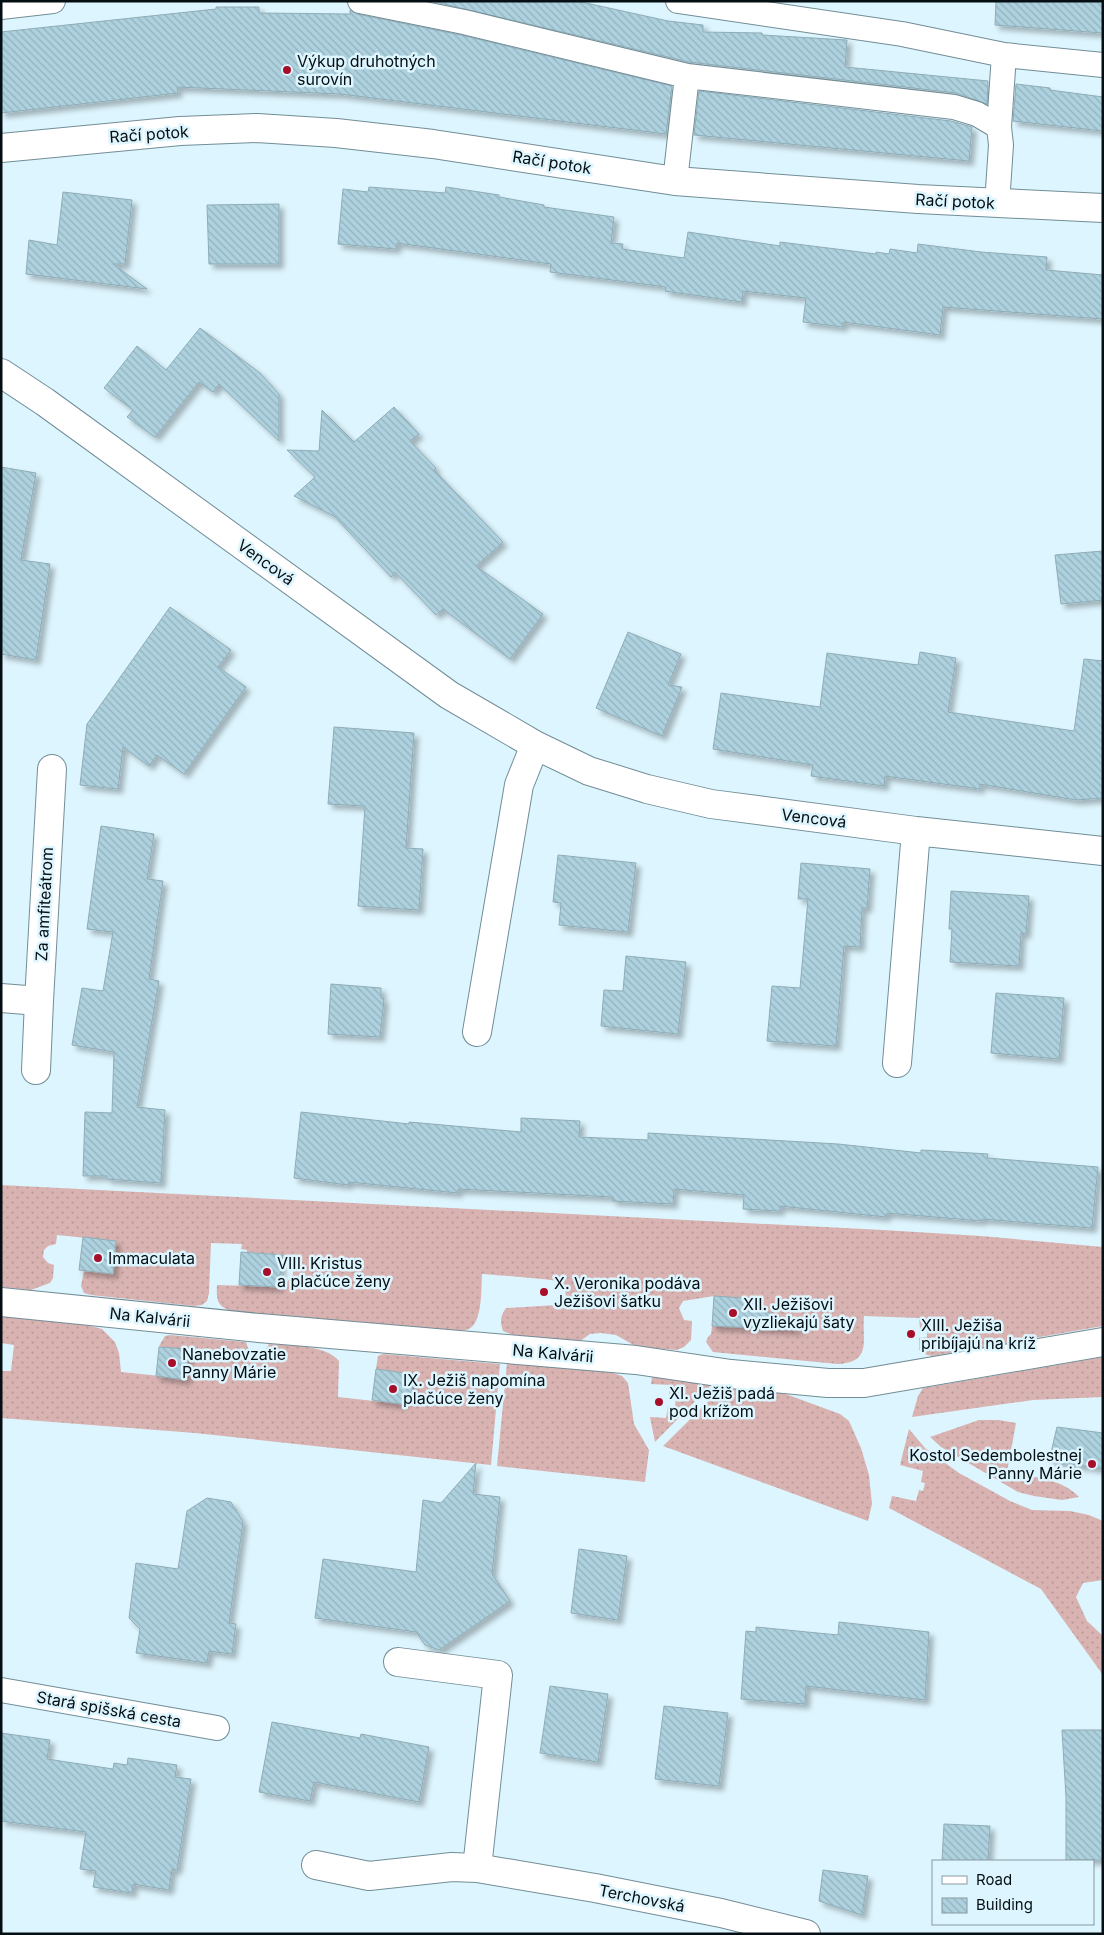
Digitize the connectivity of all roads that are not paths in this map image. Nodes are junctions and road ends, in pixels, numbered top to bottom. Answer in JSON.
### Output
{"nodes":[{"id":1,"x":53,"y":1,"type":"edge"},
{"id":2,"x":360,"y":1,"type":"edge"},
{"id":3,"x":678,"y":1,"type":"edge"},
{"id":4,"x":1,"y":7,"type":"edge"},
{"id":5,"x":1004,"y":55,"type":"junction"},
{"id":6,"x":1103,"y":66,"type":"edge"},
{"id":7,"x":687,"y":76,"type":"junction"},
{"id":8,"x":999,"y":127,"type":"junction"},
{"id":9,"x":1,"y":148,"type":"edge"},
{"id":10,"x":675,"y":181,"type":"junction"},
{"id":11,"x":998,"y":204,"type":"junction"},
{"id":12,"x":1103,"y":208,"type":"edge"},
{"id":13,"x":1,"y":373,"type":"edge"},
{"id":14,"x":535,"y":745,"type":"junction"},
{"id":15,"x":52,"y":769,"type":"dead end"},
{"id":16,"x":916,"y":831,"type":"junction"},
{"id":17,"x":1103,"y":852,"type":"edge"},
{"id":18,"x":1,"y":998,"type":"edge"},
{"id":19,"x":39,"y":1001,"type":"junction"},
{"id":20,"x":477,"y":1032,"type":"dead end"},
{"id":21,"x":897,"y":1064,"type":"dead end"},
{"id":22,"x":36,"y":1070,"type":"dead end"},
{"id":23,"x":1,"y":1302,"type":"edge"},
{"id":24,"x":1103,"y":1342,"type":"edge"},
{"id":25,"x":398,"y":1662,"type":"dead end"},
{"id":26,"x":1,"y":1690,"type":"edge"},
{"id":27,"x":217,"y":1728,"type":"dead end"},
{"id":28,"x":316,"y":1865,"type":"dead end"},
{"id":29,"x":477,"y":1868,"type":"junction"},
{"id":30,"x":806,"y":1934,"type":"edge"}],
"edges":[{"from":1,"to":4,"type":"lane"},
{"from":2,"to":7,"type":"lane"},
{"from":3,"to":5,"type":"lane"},
{"from":5,"to":6,"type":"lane"},
{"from":5,"to":8,"type":"lane"},
{"from":7,"to":8,"type":"lane"},
{"from":7,"to":10,"type":"lane"},
{"from":8,"to":11,"type":"lane"},
{"from":9,"to":10,"type":"street","name":"Račí potok"},
{"from":10,"to":11,"type":"street","name":"Račí potok"},
{"from":11,"to":12,"type":"street","name":"Račí potok"},
{"from":13,"to":14,"type":"street","name":"Vencová"},
{"from":14,"to":16,"type":"street","name":"Vencová"},
{"from":14,"to":20,"type":"street"},
{"from":15,"to":19,"type":"street","name":"Za amfiteátrom"},
{"from":16,"to":17,"type":"street","name":"Vencová"},
{"from":16,"to":21,"type":"street"},
{"from":18,"to":19,"type":"street"},
{"from":19,"to":22,"type":"street","name":"Za amfiteátrom"},
{"from":23,"to":24,"type":"street","name":"Na Kalvárii"},
{"from":25,"to":29,"type":"street"},
{"from":26,"to":27,"type":"lane","name":"Stará spišská cesta"},
{"from":28,"to":29,"type":"street","name":"Terchovská"},
{"from":29,"to":30,"type":"street","name":"Terchovská"}]}
